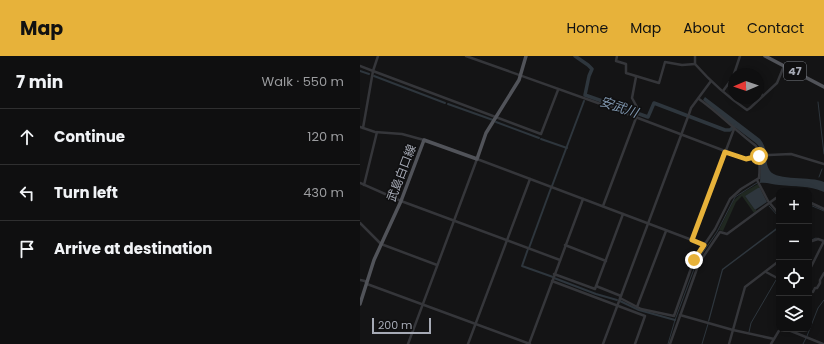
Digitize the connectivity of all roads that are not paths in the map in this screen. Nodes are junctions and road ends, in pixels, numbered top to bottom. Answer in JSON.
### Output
{"nodes":[{"id":1,"x":378,"y":56,"type":"edge"},
{"id":2,"x":466,"y":56,"type":"edge"},
{"id":3,"x":526,"y":56,"type":"edge"},
{"id":4,"x":617,"y":56,"type":"edge"},
{"id":5,"x":695,"y":56,"type":"edge"},
{"id":6,"x":740,"y":56,"type":"edge"},
{"id":7,"x":765,"y":56,"type":"edge"},
{"id":8,"x":695,"y":64,"type":"junction"},
{"id":9,"x":360,"y":66,"type":"edge"},
{"id":10,"x":784,"y":66,"type":"junction"},
{"id":11,"x":736,"y":68,"type":"edge"},
{"id":12,"x":373,"y":71,"type":"junction"},
{"id":13,"x":521,"y":76,"type":"junction"},
{"id":14,"x":636,"y":77,"type":"junction"},
{"id":15,"x":711,"y":81,"type":"junction"},
{"id":16,"x":728,"y":84,"type":"edge"},
{"id":17,"x":824,"y":87,"type":"edge"},
{"id":18,"x":558,"y":90,"type":"junction"},
{"id":19,"x":723,"y":91,"type":"junction"},
{"id":20,"x":728,"y":95,"type":"edge"},
{"id":21,"x":764,"y":95,"type":"edge"},
{"id":22,"x":699,"y":99,"type":"junction"},
{"id":23,"x":739,"y":104,"type":"edge"},
{"id":24,"x":754,"y":104,"type":"edge"},
{"id":25,"x":496,"y":117,"type":"junction"},
{"id":26,"x":636,"y":117,"type":"junction"},
{"id":27,"x":362,"y":127,"type":"edge"},
{"id":28,"x":734,"y":129,"type":"junction"},
{"id":29,"x":377,"y":132,"type":"junction"},
{"id":30,"x":681,"y":135,"type":"junction"},
{"id":31,"x":424,"y":140,"type":"junction"},
{"id":32,"x":725,"y":152,"type":"junction"},
{"id":33,"x":759,"y":157,"type":"junction"},
{"id":34,"x":477,"y":159,"type":"junction"},
{"id":35,"x":824,"y":164,"type":"edge"},
{"id":36,"x":530,"y":179,"type":"junction"},
{"id":37,"x":757,"y":180,"type":"junction"},
{"id":38,"x":360,"y":183,"type":"edge"},
{"id":39,"x":364,"y":185,"type":"junction"},
{"id":40,"x":583,"y":198,"type":"junction"},
{"id":41,"x":776,"y":198,"type":"edge"},
{"id":42,"x":401,"y":201,"type":"junction"},
{"id":43,"x":769,"y":203,"type":"junction"},
{"id":44,"x":812,"y":203,"type":"edge"},
{"id":45,"x":603,"y":206,"type":"junction"},
{"id":46,"x":824,"y":209,"type":"edge"},
{"id":47,"x":776,"y":211,"type":"edge"},
{"id":48,"x":624,"y":214,"type":"junction"},
{"id":49,"x":454,"y":221,"type":"junction"},
{"id":50,"x":360,"y":223,"type":"edge"},
{"id":51,"x":648,"y":224,"type":"junction"},
{"id":52,"x":666,"y":230,"type":"junction"},
{"id":53,"x":692,"y":240,"type":"junction"},
{"id":54,"x":507,"y":241,"type":"junction"},
{"id":55,"x":812,"y":241,"type":"edge"},
{"id":56,"x":824,"y":241,"type":"edge"},
{"id":57,"x":381,"y":244,"type":"junction"},
{"id":58,"x":565,"y":245,"type":"junction"},
{"id":59,"x":704,"y":245,"type":"junction"},
{"id":60,"x":560,"y":260,"type":"junction"},
{"id":61,"x":606,"y":261,"type":"junction"},
{"id":62,"x":776,"y":264,"type":"edge"},
{"id":63,"x":437,"y":265,"type":"junction"},
{"id":64,"x":812,"y":266,"type":"edge"},
{"id":65,"x":766,"y":272,"type":"junction"},
{"id":66,"x":824,"y":273,"type":"edge"},
{"id":67,"x":554,"y":274,"type":"junction"},
{"id":68,"x":776,"y":277,"type":"edge"},
{"id":69,"x":360,"y":280,"type":"edge"},
{"id":70,"x":552,"y":281,"type":"junction"},
{"id":71,"x":367,"y":284,"type":"junction"},
{"id":72,"x":596,"y":286,"type":"junction"},
{"id":73,"x":812,"y":292,"type":"edge"},
{"id":74,"x":620,"y":297,"type":"junction"},
{"id":75,"x":360,"y":304,"type":"edge"},
{"id":76,"x":422,"y":304,"type":"junction"},
{"id":77,"x":617,"y":305,"type":"junction"},
{"id":78,"x":637,"y":307,"type":"junction"},
{"id":79,"x":680,"y":315,"type":"junction"},
{"id":80,"x":475,"y":324,"type":"junction"},
{"id":81,"x":733,"y":330,"type":"junction"},
{"id":82,"x":778,"y":332,"type":"edge"},
{"id":83,"x":793,"y":332,"type":"edge"},
{"id":84,"x":774,"y":339,"type":"junction"},
{"id":85,"x":408,"y":344,"type":"edge"},
{"id":86,"x":468,"y":344,"type":"edge"},
{"id":87,"x":529,"y":344,"type":"edge"},
{"id":88,"x":603,"y":344,"type":"edge"},
{"id":89,"x":635,"y":344,"type":"edge"},
{"id":90,"x":670,"y":344,"type":"edge"},
{"id":91,"x":729,"y":344,"type":"edge"},
{"id":92,"x":771,"y":344,"type":"edge"},
{"id":93,"x":823,"y":344,"type":"edge"}],
"edges":[{"from":1,"to":12,"type":"street"},
{"from":2,"to":13,"type":"street"},
{"from":3,"to":13,"type":"main road"},
{"from":4,"to":14,"type":"street"},
{"from":5,"to":8,"type":"street"},
{"from":6,"to":11,"type":"street"},
{"from":7,"to":10,"type":"main road","number":"47"},
{"from":8,"to":14,"type":"street"},
{"from":8,"to":15,"type":"street"},
{"from":9,"to":12,"type":"street"},
{"from":10,"to":17,"type":"main road","number":"47"},
{"from":10,"to":21,"type":"street"},
{"from":12,"to":25,"type":"street"},
{"from":12,"to":27,"type":"street"},
{"from":13,"to":18,"type":"street"},
{"from":13,"to":25,"type":"main road"},
{"from":14,"to":26,"type":"street"},
{"from":15,"to":19,"type":"street"},
{"from":15,"to":22,"type":"street"},
{"from":16,"to":19,"type":"street"},
{"from":18,"to":25,"type":"street"},
{"from":18,"to":26,"type":"street"},
{"from":19,"to":20,"type":"street"},
{"from":22,"to":28,"type":"street"},
{"from":22,"to":30,"type":"street"},
{"from":23,"to":24,"type":"street"},
{"from":25,"to":34,"type":"main road"},
{"from":26,"to":30,"type":"street"},
{"from":26,"to":45,"type":"street"},
{"from":27,"to":29,"type":"street"},
{"from":28,"to":32,"type":"street"},
{"from":28,"to":33,"type":"street"},
{"from":29,"to":31,"type":"street"},
{"from":29,"to":39,"type":"street"},
{"from":30,"to":32,"type":"street"},
{"from":30,"to":51,"type":"street"},
{"from":31,"to":34,"type":"main road","name":"武島白口線"},
{"from":31,"to":42,"type":"main road","name":"武島白口線"},
{"from":32,"to":33,"type":"street"},
{"from":32,"to":53,"type":"street"},
{"from":33,"to":35,"type":"street"},
{"from":33,"to":37,"type":"street"},
{"from":34,"to":36,"type":"street"},
{"from":34,"to":49,"type":"street"},
{"from":36,"to":40,"type":"street"},
{"from":36,"to":54,"type":"street"},
{"from":37,"to":43,"type":"street"},
{"from":37,"to":59,"type":"street"},
{"from":38,"to":39,"type":"street"},
{"from":39,"to":42,"type":"street"},
{"from":40,"to":45,"type":"street"},
{"from":40,"to":58,"type":"street"},
{"from":41,"to":43,"type":"street"},
{"from":42,"to":49,"type":"street"},
{"from":42,"to":57,"type":"main road","name":"武島白口線"},
{"from":43,"to":47,"type":"street"},
{"from":43,"to":79,"type":"street"},
{"from":44,"to":46,"type":"street"},
{"from":45,"to":48,"type":"street"},
{"from":48,"to":51,"type":"street"},
{"from":48,"to":61,"type":"street"},
{"from":49,"to":54,"type":"street"},
{"from":49,"to":63,"type":"street"},
{"from":50,"to":57,"type":"street"},
{"from":51,"to":52,"type":"street"},
{"from":51,"to":74,"type":"street"},
{"from":52,"to":53,"type":"street"},
{"from":52,"to":78,"type":"street"},
{"from":53,"to":59,"type":"street"},
{"from":54,"to":60,"type":"street"},
{"from":54,"to":80,"type":"street"},
{"from":55,"to":56,"type":"street"},
{"from":56,"to":64,"type":"street"},
{"from":57,"to":63,"type":"street"},
{"from":57,"to":71,"type":"main road","name":"武島白口線"},
{"from":58,"to":60,"type":"street"},
{"from":58,"to":61,"type":"street"},
{"from":59,"to":78,"type":"street"},
{"from":60,"to":67,"type":"street"},
{"from":61,"to":72,"type":"street"},
{"from":62,"to":65,"type":"street"},
{"from":63,"to":76,"type":"street"},
{"from":65,"to":68,"type":"street"},
{"from":65,"to":81,"type":"street"},
{"from":66,"to":73,"type":"street"},
{"from":67,"to":70,"type":"street"},
{"from":67,"to":72,"type":"street"},
{"from":69,"to":71,"type":"street"},
{"from":70,"to":77,"type":"street"},
{"from":70,"to":87,"type":"street"},
{"from":71,"to":75,"type":"main road","name":"武島白口線"},
{"from":71,"to":76,"type":"street"},
{"from":72,"to":74,"type":"street"},
{"from":74,"to":77,"type":"street"},
{"from":74,"to":78,"type":"street"},
{"from":76,"to":80,"type":"street"},
{"from":76,"to":85,"type":"street"},
{"from":77,"to":88,"type":"street"},
{"from":77,"to":89,"type":"street"},
{"from":79,"to":81,"type":"street"},
{"from":79,"to":90,"type":"street"},
{"from":80,"to":86,"type":"street"},
{"from":80,"to":87,"type":"street"},
{"from":81,"to":84,"type":"street"},
{"from":81,"to":91,"type":"street"},
{"from":82,"to":84,"type":"street"},
{"from":83,"to":93,"type":"street"},
{"from":84,"to":92,"type":"street"}]}
